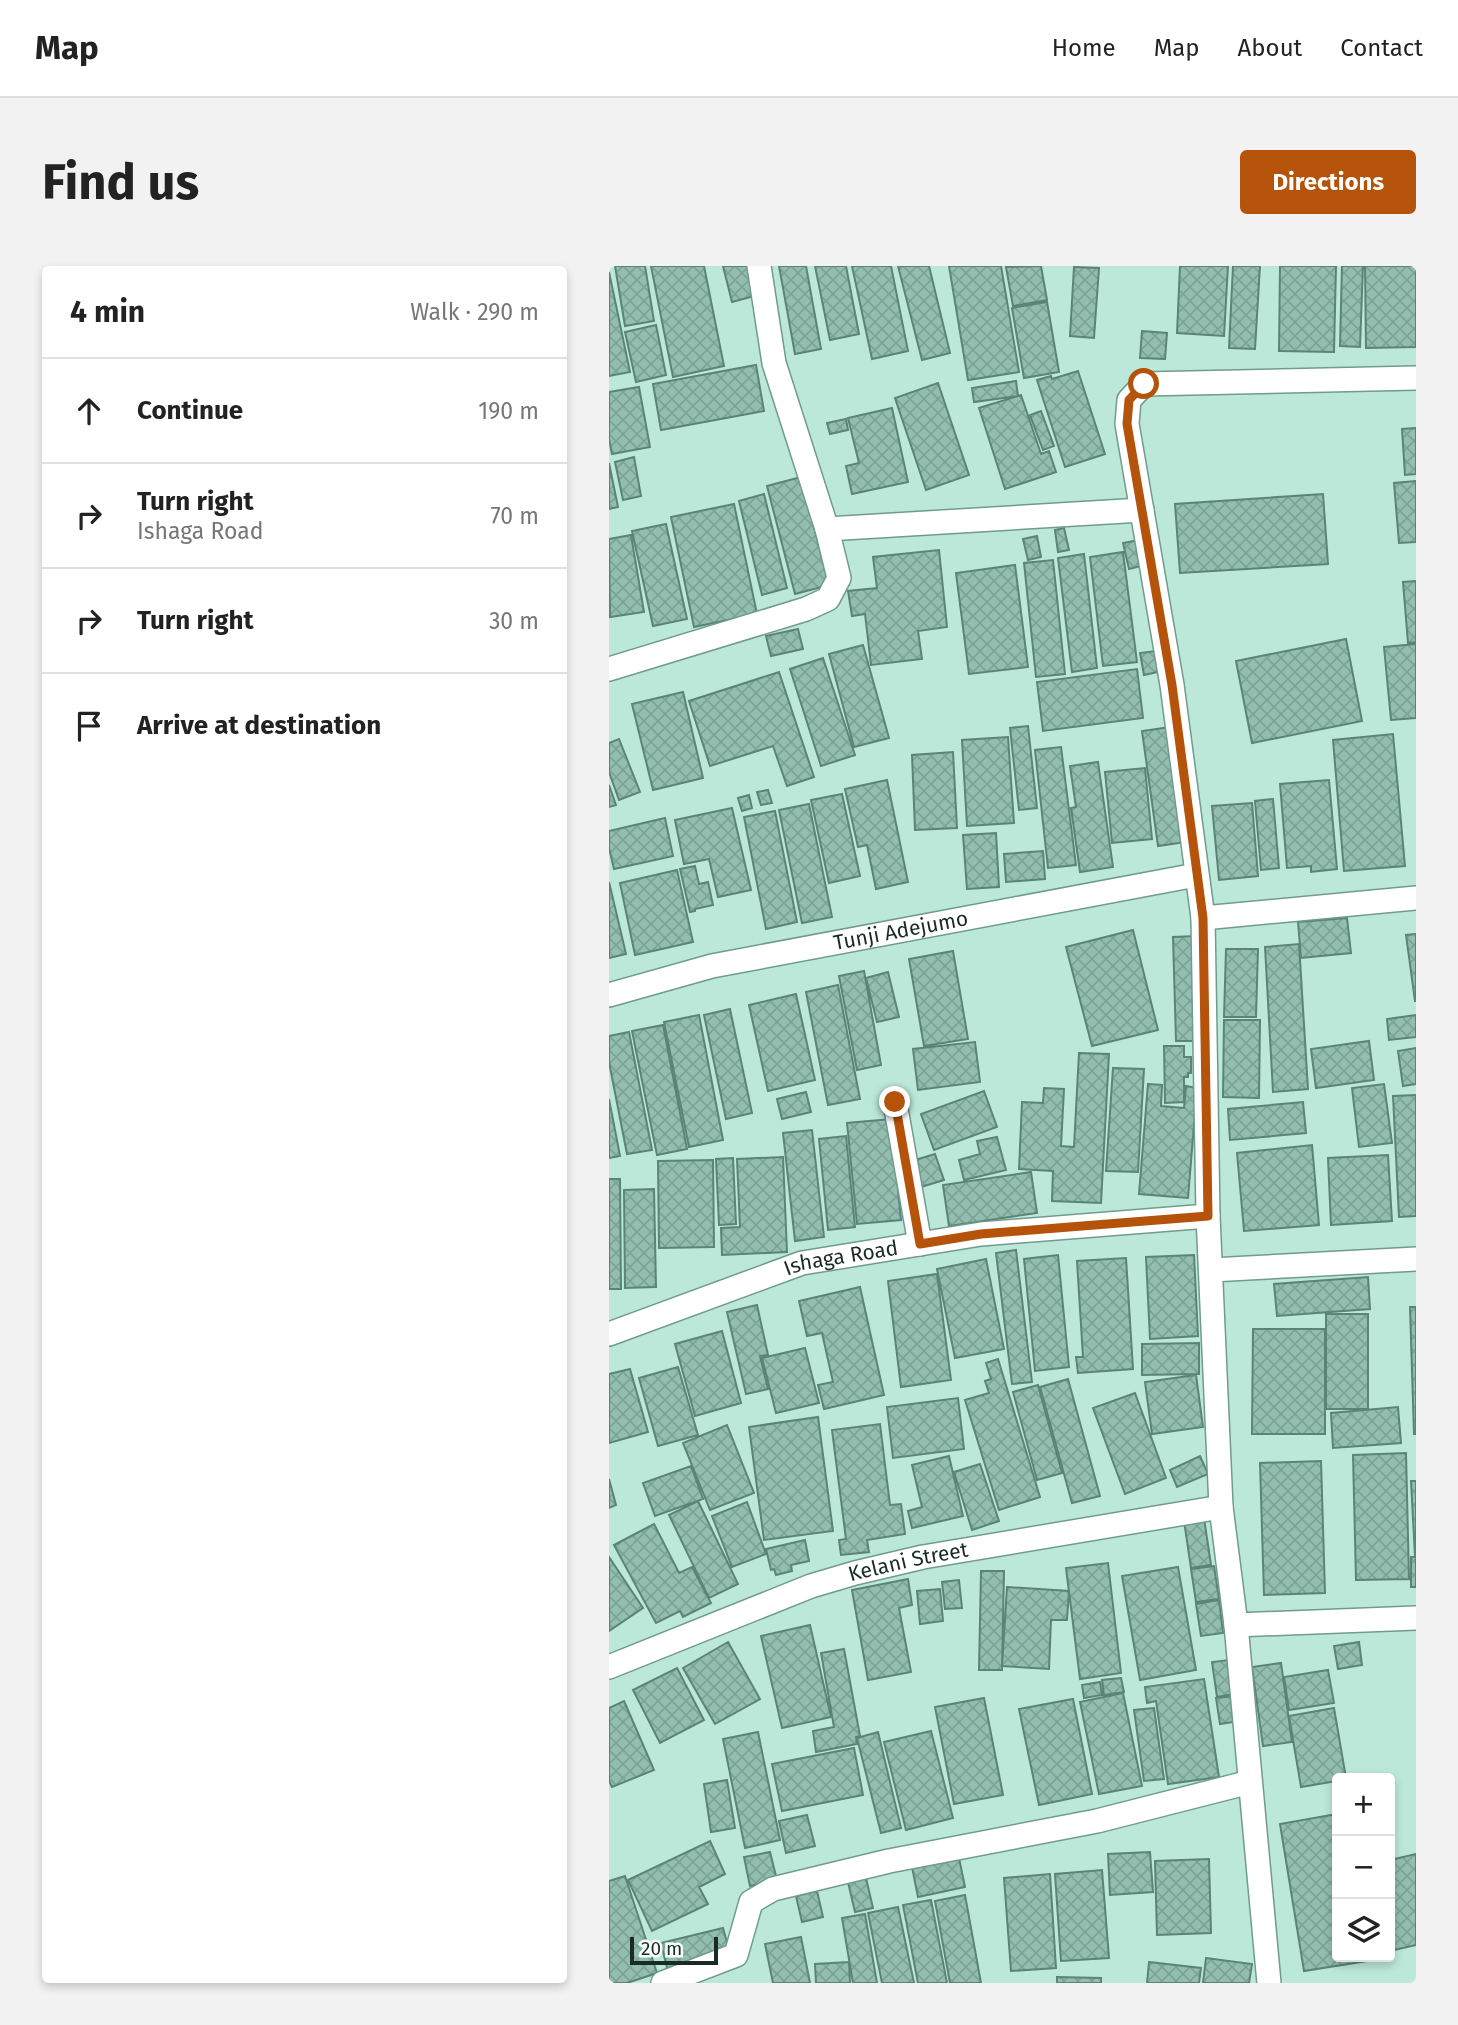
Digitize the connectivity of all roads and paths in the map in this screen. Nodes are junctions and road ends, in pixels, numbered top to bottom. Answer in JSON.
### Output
{"nodes":[{"id":1,"x":759,"y":266,"type":"edge"},
{"id":2,"x":1416,"y":378,"type":"edge"},
{"id":3,"x":1142,"y":510,"type":"junction"},
{"id":4,"x":827,"y":529,"type":"junction"},
{"id":5,"x":609,"y":669,"type":"edge"},
{"id":6,"x":1196,"y":875,"type":"junction"},
{"id":7,"x":1416,"y":898,"type":"edge"},
{"id":8,"x":1203,"y":918,"type":"junction"},
{"id":9,"x":609,"y":995,"type":"edge"},
{"id":10,"x":895,"y":1102,"type":"dead end"},
{"id":11,"x":1208,"y":1216,"type":"junction"},
{"id":12,"x":920,"y":1244,"type":"junction"},
{"id":13,"x":1416,"y":1259,"type":"edge"},
{"id":14,"x":1212,"y":1270,"type":"junction"},
{"id":15,"x":609,"y":1334,"type":"edge"},
{"id":16,"x":1221,"y":1507,"type":"junction"},
{"id":17,"x":1416,"y":1618,"type":"edge"},
{"id":18,"x":1236,"y":1625,"type":"junction"},
{"id":19,"x":609,"y":1667,"type":"edge"},
{"id":20,"x":1250,"y":1782,"type":"junction"},
{"id":21,"x":663,"y":1983,"type":"edge"},
{"id":22,"x":1269,"y":1983,"type":"edge"}],
"edges":[{"from":1,"to":4,"type":"street"},
{"from":2,"to":3,"type":"street"},
{"from":3,"to":4,"type":"street"},
{"from":3,"to":6,"type":"street"},
{"from":4,"to":5,"type":"street"},
{"from":6,"to":8,"type":"street"},
{"from":6,"to":9,"type":"street","name":"Tunji Adejumo"},
{"from":7,"to":8,"type":"street"},
{"from":8,"to":11,"type":"street"},
{"from":10,"to":12,"type":"street"},
{"from":11,"to":12,"type":"street","name":"Ishaga Road"},
{"from":11,"to":14,"type":"street"},
{"from":12,"to":15,"type":"street","name":"Ishaga Road"},
{"from":13,"to":14,"type":"street"},
{"from":14,"to":16,"type":"street"},
{"from":16,"to":18,"type":"street"},
{"from":16,"to":19,"type":"street","name":"Kelani Street"},
{"from":17,"to":18,"type":"street"},
{"from":18,"to":20,"type":"street"},
{"from":20,"to":21,"type":"street"},
{"from":20,"to":22,"type":"street"}]}
